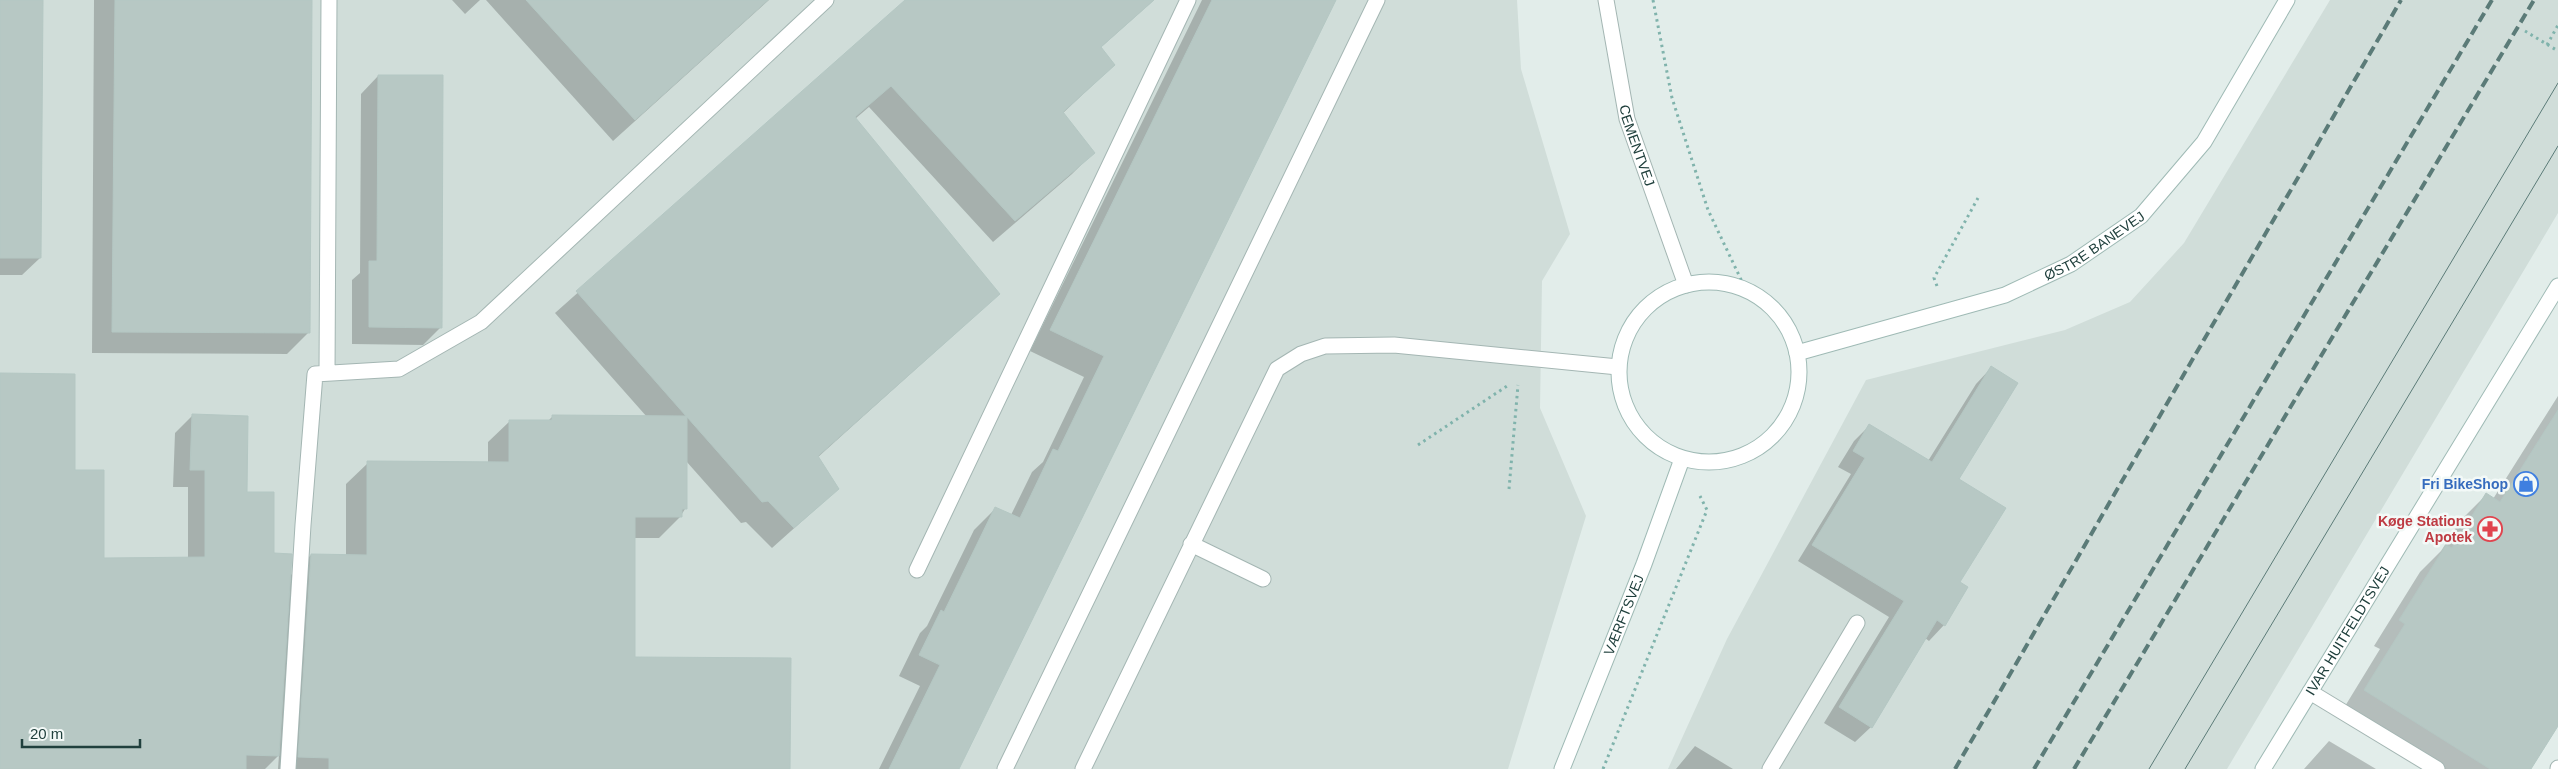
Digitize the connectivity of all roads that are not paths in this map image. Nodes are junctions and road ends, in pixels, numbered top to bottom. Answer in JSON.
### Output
{"nodes":[{"id":1,"x":329,"y":0,"type":"edge"},
{"id":2,"x":826,"y":0,"type":"edge"},
{"id":3,"x":1188,"y":0,"type":"edge"},
{"id":4,"x":1377,"y":0,"type":"edge"},
{"id":5,"x":1606,"y":0,"type":"edge"},
{"id":6,"x":2288,"y":0,"type":"edge"},
{"id":7,"x":1686,"y":285,"type":"junction"},
{"id":8,"x":2558,"y":286,"type":"edge"},
{"id":9,"x":1797,"y":353,"type":"junction"},
{"id":10,"x":1618,"y":367,"type":"junction"},
{"id":11,"x":327,"y":373,"type":"junction"},
{"id":12,"x":1682,"y":459,"type":"junction"},
{"id":13,"x":1191,"y":544,"type":"junction"},
{"id":14,"x":917,"y":570,"type":"dead end"},
{"id":15,"x":1263,"y":579,"type":"dead end"},
{"id":16,"x":1857,"y":624,"type":"dead end"},
{"id":17,"x":2310,"y":692,"type":"junction"},
{"id":18,"x":288,"y":769,"type":"edge"},
{"id":19,"x":1005,"y":769,"type":"edge"},
{"id":20,"x":1083,"y":769,"type":"edge"},
{"id":21,"x":1562,"y":769,"type":"edge"},
{"id":22,"x":1770,"y":769,"type":"edge"},
{"id":23,"x":2263,"y":769,"type":"edge"},
{"id":24,"x":2438,"y":769,"type":"edge"}],
"edges":[{"from":1,"to":11,"type":"street"},
{"from":2,"to":11,"type":"street"},
{"from":3,"to":14,"type":"street"},
{"from":4,"to":19,"type":"street"},
{"from":5,"to":7,"type":"street","name":"CEMENTVEJ"},
{"from":6,"to":9,"type":"street","name":"ØSTRE BANEVEJ"},
{"from":7,"to":9,"type":"street"},
{"from":7,"to":10,"type":"street"},
{"from":8,"to":17,"type":"street","name":"IVAR HUITFELDTSVEJ"},
{"from":9,"to":12,"type":"street"},
{"from":10,"to":12,"type":"street"},
{"from":10,"to":13,"type":"street"},
{"from":11,"to":18,"type":"street"},
{"from":12,"to":21,"type":"street","name":"VÆRFTSVEJ"},
{"from":13,"to":15,"type":"street"},
{"from":13,"to":20,"type":"street"},
{"from":16,"to":22,"type":"street"},
{"from":17,"to":23,"type":"street","name":"IVAR HUITFELDTSVEJ"},
{"from":17,"to":24,"type":"street"}]}
